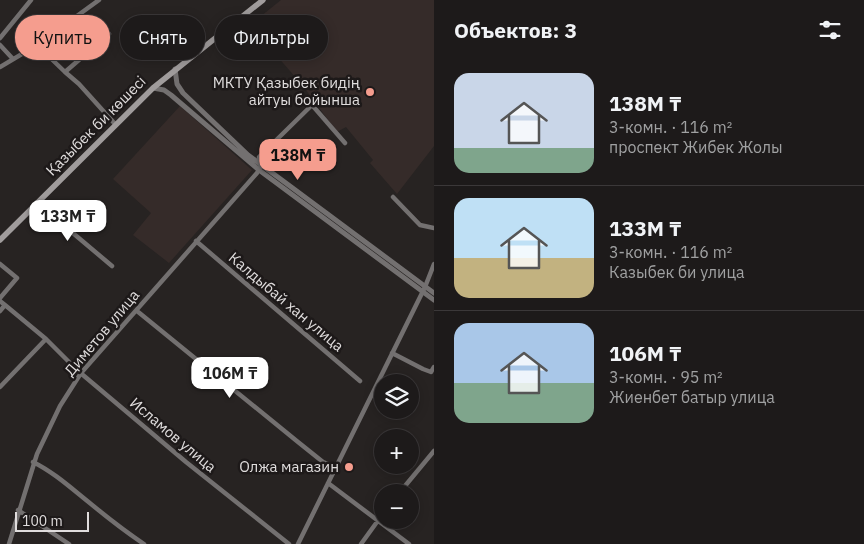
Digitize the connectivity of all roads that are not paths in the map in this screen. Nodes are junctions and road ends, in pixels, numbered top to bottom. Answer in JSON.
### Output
{"nodes":[{"id":1,"x":31,"y":0,"type":"edge"},
{"id":2,"x":99,"y":0,"type":"edge"},
{"id":3,"x":263,"y":0,"type":"edge"},
{"id":4,"x":78,"y":15,"type":"edge"},
{"id":5,"x":0,"y":38,"type":"edge"},
{"id":6,"x":0,"y":45,"type":"edge"},
{"id":7,"x":13,"y":59,"type":"joint"},
{"id":8,"x":53,"y":60,"type":"edge"},
{"id":9,"x":79,"y":60,"type":"edge"},
{"id":10,"x":0,"y":67,"type":"edge"},
{"id":11,"x":175,"y":68,"type":"junction"},
{"id":12,"x":65,"y":72,"type":"junction"},
{"id":13,"x":153,"y":88,"type":"junction"},
{"id":14,"x":115,"y":124,"type":"junction"},
{"id":15,"x":345,"y":143,"type":"dead end"},
{"id":16,"x":260,"y":168,"type":"junction"},
{"id":17,"x":393,"y":198,"type":"dead end"},
{"id":18,"x":39,"y":201,"type":"junction"},
{"id":19,"x":434,"y":228,"type":"edge"},
{"id":20,"x":3,"y":232,"type":"edge"},
{"id":21,"x":0,"y":240,"type":"edge"},
{"id":22,"x":196,"y":242,"type":"junction"},
{"id":23,"x":0,"y":264,"type":"edge"},
{"id":24,"x":434,"y":264,"type":"edge"},
{"id":25,"x":112,"y":266,"type":"dead end"},
{"id":26,"x":423,"y":289,"type":"junction"},
{"id":27,"x":434,"y":294,"type":"edge"},
{"id":28,"x":0,"y":300,"type":"edge"},
{"id":29,"x":434,"y":300,"type":"edge"},
{"id":30,"x":5,"y":305,"type":"junction"},
{"id":31,"x":0,"y":311,"type":"edge"},
{"id":32,"x":137,"y":311,"type":"junction"},
{"id":33,"x":46,"y":339,"type":"junction"},
{"id":34,"x":392,"y":353,"type":"junction"},
{"id":35,"x":434,"y":367,"type":"edge"},
{"id":36,"x":81,"y":374,"type":"junction"},
{"id":37,"x":360,"y":381,"type":"dead end"},
{"id":38,"x":0,"y":387,"type":"edge"},
{"id":39,"x":434,"y":451,"type":"edge"},
{"id":40,"x":33,"y":462,"type":"junction"},
{"id":41,"x":336,"y":468,"type":"junction"},
{"id":42,"x":328,"y":483,"type":"junction"},
{"id":43,"x":407,"y":484,"type":"edge"},
{"id":44,"x":18,"y":510,"type":"junction"},
{"id":45,"x":374,"y":517,"type":"edge"},
{"id":46,"x":374,"y":526,"type":"edge"},
{"id":47,"x":390,"y":529,"type":"edge"},
{"id":48,"x":8,"y":544,"type":"edge"},
{"id":49,"x":69,"y":544,"type":"edge"},
{"id":50,"x":144,"y":544,"type":"edge"},
{"id":51,"x":289,"y":544,"type":"edge"},
{"id":52,"x":298,"y":544,"type":"edge"},
{"id":53,"x":361,"y":544,"type":"edge"},
{"id":54,"x":409,"y":544,"type":"edge"}],
"edges":[{"from":1,"to":5,"type":"street"},
{"from":2,"to":4,"type":"street"},
{"from":3,"to":11,"type":"main road","name":"Қазыбек би көшесі"},
{"from":6,"to":7,"type":"street"},
{"from":7,"to":10,"type":"street"},
{"from":8,"to":12,"type":"street"},
{"from":9,"to":12,"type":"street"},
{"from":11,"to":13,"type":"main road","name":"Қазыбек би көшесі"},
{"from":11,"to":16,"type":"street"},
{"from":12,"to":14,"type":"street"},
{"from":13,"to":14,"type":"main road","name":"Қазыбек би көшесі"},
{"from":13,"to":16,"type":"street"},
{"from":14,"to":18,"type":"main road","name":"Қазыбек би көшесі"},
{"from":15,"to":16,"type":"street","name":"Диметов улица"},
{"from":16,"to":22,"type":"street","name":"Диметов улица"},
{"from":16,"to":26,"type":"street"},
{"from":17,"to":19,"type":"street"},
{"from":18,"to":20,"type":"main road","name":"Қазыбек би көшесі"},
{"from":18,"to":25,"type":"street"},
{"from":20,"to":21,"type":"main road","name":"Қазыбек би көшесі"},
{"from":22,"to":32,"type":"street","name":"Диметов улица"},
{"from":22,"to":37,"type":"street","name":"Калдыбай хан улица"},
{"from":23,"to":28,"type":"street"},
{"from":24,"to":26,"type":"street"},
{"from":26,"to":27,"type":"street"},
{"from":26,"to":29,"type":"street"},
{"from":26,"to":34,"type":"street"},
{"from":28,"to":30,"type":"street","name":"Исламов улица"},
{"from":30,"to":31,"type":"street"},
{"from":30,"to":33,"type":"street","name":"Исламов улица"},
{"from":32,"to":36,"type":"street","name":"Диметов улица"},
{"from":32,"to":41,"type":"street"},
{"from":33,"to":36,"type":"street","name":"Исламов улица"},
{"from":33,"to":38,"type":"street"},
{"from":34,"to":35,"type":"street"},
{"from":34,"to":41,"type":"street"},
{"from":36,"to":40,"type":"street","name":"Диметов улица"},
{"from":36,"to":51,"type":"street","name":"Исламов улица"},
{"from":39,"to":43,"type":"street"},
{"from":40,"to":44,"type":"street","name":"Диметов улица"},
{"from":40,"to":50,"type":"street"},
{"from":41,"to":42,"type":"street"},
{"from":42,"to":45,"type":"street"},
{"from":42,"to":52,"type":"street"},
{"from":44,"to":48,"type":"street","name":"Диметов улица"},
{"from":44,"to":49,"type":"street"},
{"from":46,"to":53,"type":"street"},
{"from":47,"to":54,"type":"street"}]}
